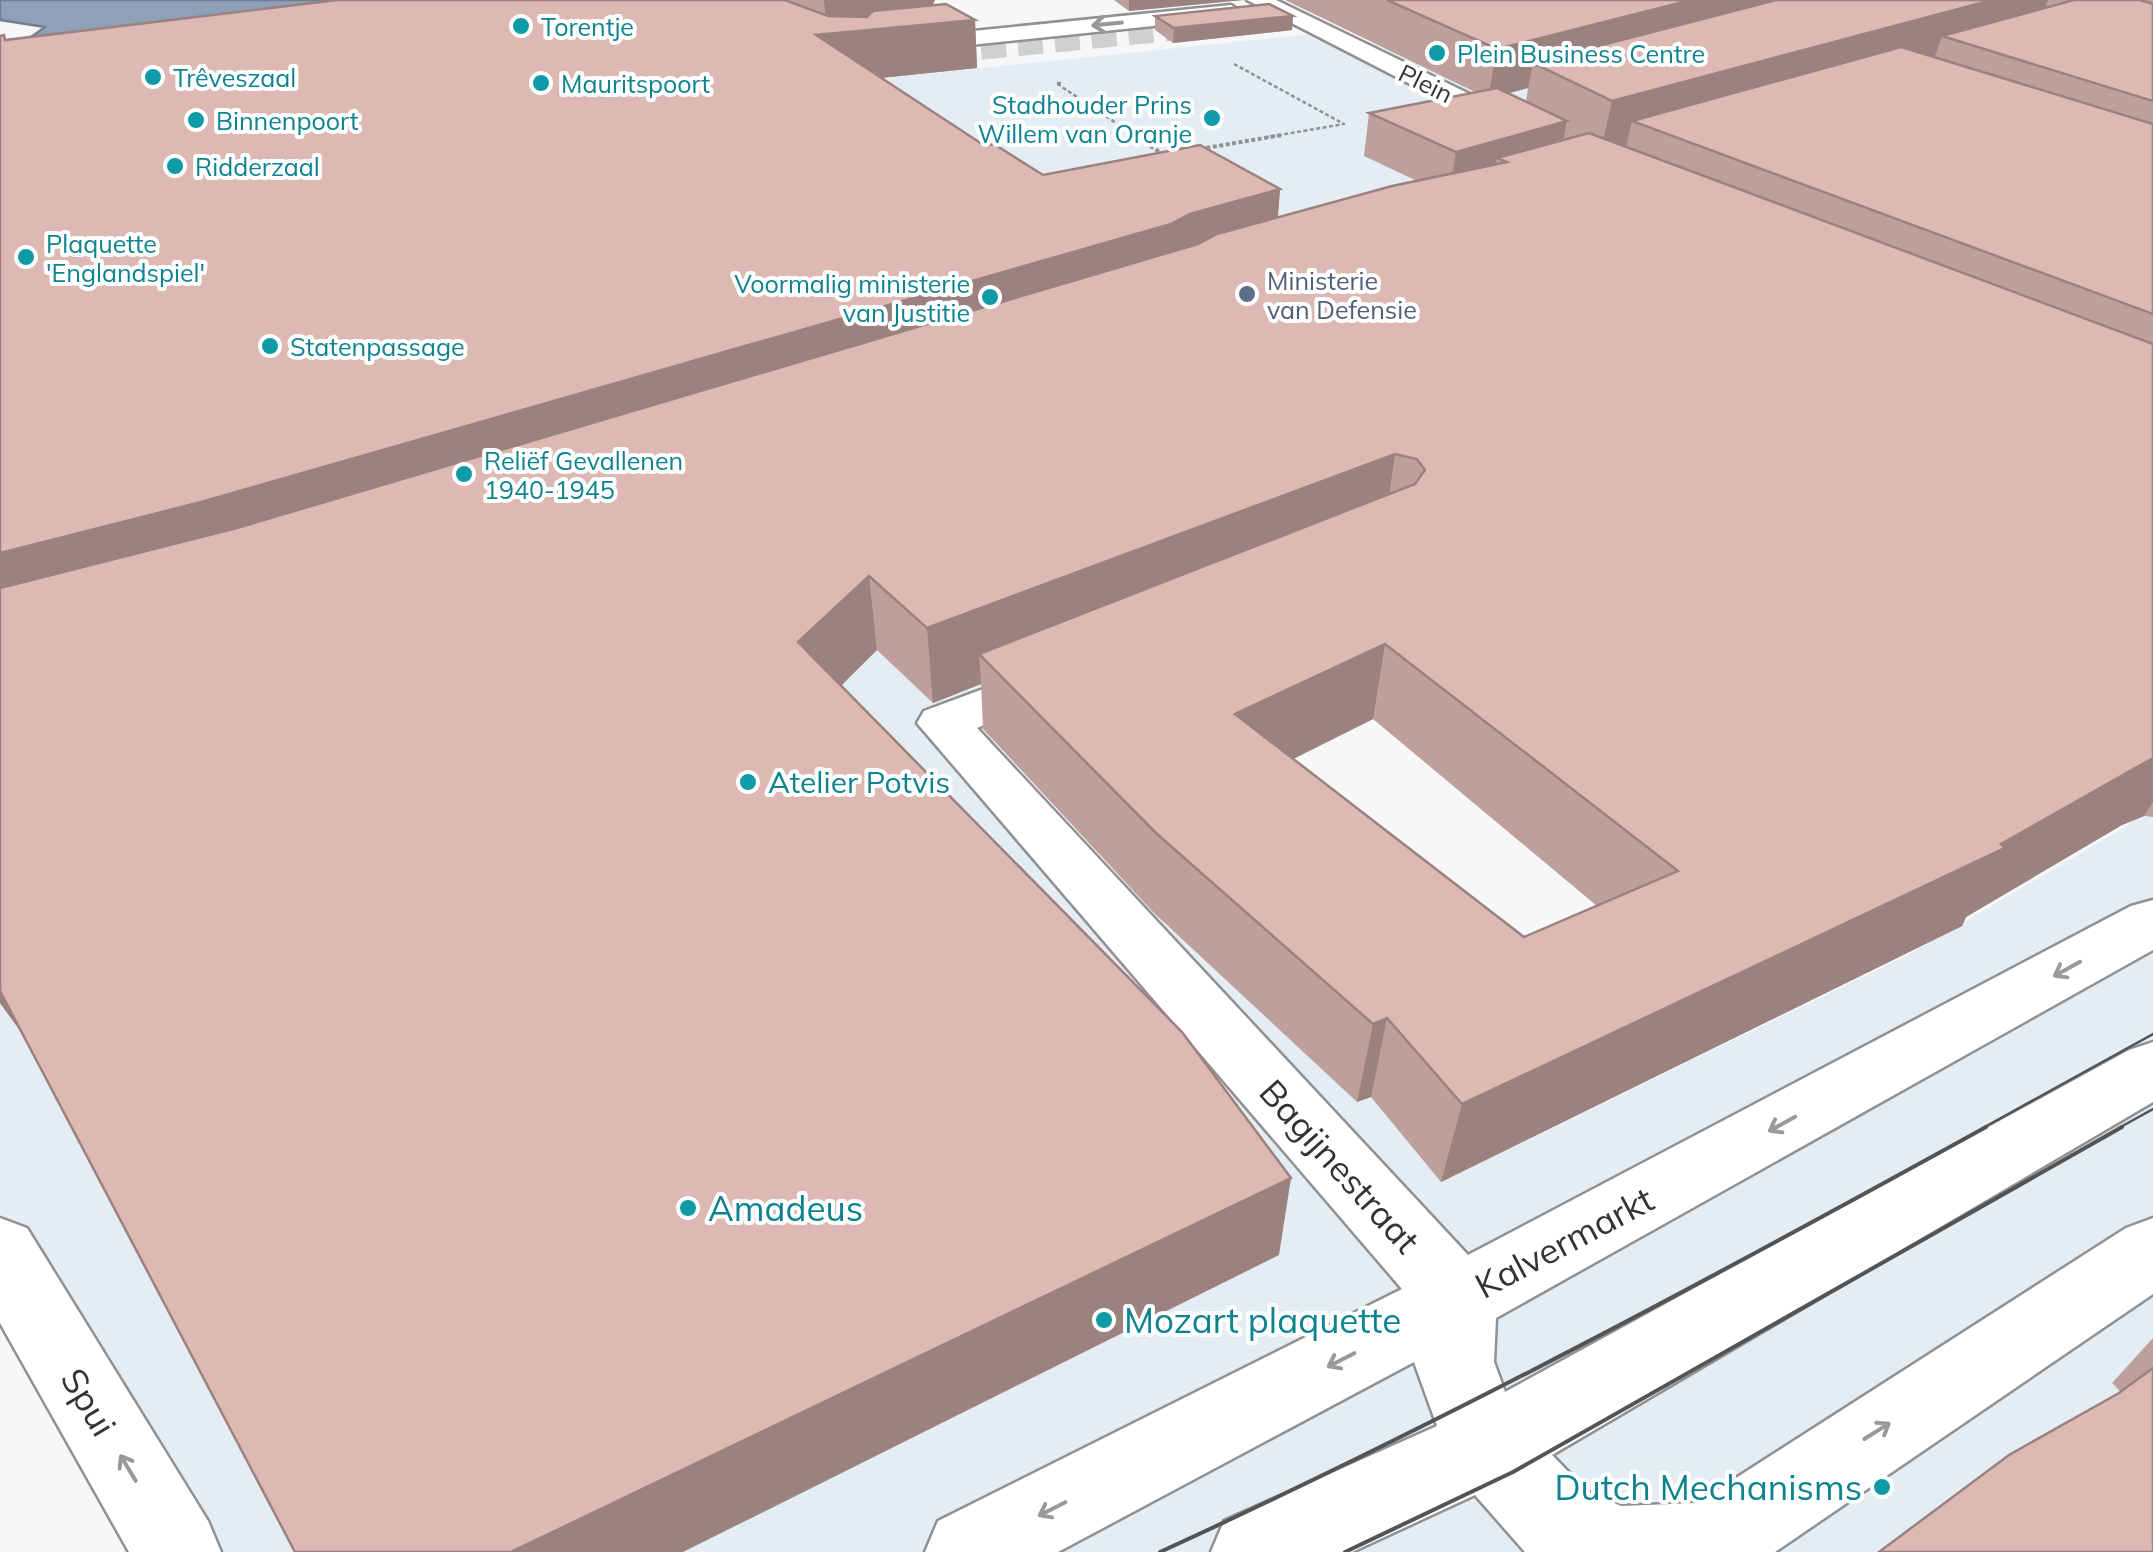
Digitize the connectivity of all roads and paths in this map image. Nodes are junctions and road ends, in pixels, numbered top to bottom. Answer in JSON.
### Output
{"nodes":[{"id":1,"x":1266,"y":4,"type":"edge"},
{"id":2,"x":1195,"y":26,"type":"tunnel mouth"},
{"id":3,"x":1354,"y":47,"type":"junction"},
{"id":4,"x":944,"y":51,"type":"tunnel mouth"},
{"id":5,"x":1076,"y":81,"type":"dead end"},
{"id":6,"x":1518,"y":103,"type":"edge"},
{"id":7,"x":1485,"y":112,"type":"junction"},
{"id":8,"x":1548,"y":144,"type":"edge"},
{"id":9,"x":1200,"y":149,"type":"edge"},
{"id":10,"x":1164,"y":155,"type":"edge"},
{"id":11,"x":1110,"y":655,"type":"edge"},
{"id":12,"x":2153,"y":922,"type":"edge"},
{"id":13,"x":2153,"y":1069,"type":"edge"},
{"id":14,"x":0,"y":1252,"type":"edge"},
{"id":15,"x":2153,"y":1252,"type":"edge"},
{"id":16,"x":1459,"y":1299,"type":"junction"},
{"id":17,"x":1488,"y":1446,"type":"junction"},
{"id":18,"x":1706,"y":1549,"type":"edge"},
{"id":19,"x":177,"y":1552,"type":"edge"},
{"id":20,"x":968,"y":1552,"type":"edge"},
{"id":21,"x":1256,"y":1552,"type":"edge"}],
"edges":[{"from":1,"to":2,"type":"street"},
{"from":1,"to":3,"type":"street","name":"Plein"},
{"from":1,"to":4,"type":"street","one_way":true},
{"from":3,"to":7,"type":"street","name":"Plein"},
{"from":3,"to":9,"type":"path"},
{"from":5,"to":10,"type":"path"},
{"from":6,"to":7,"type":"street"},
{"from":7,"to":8,"type":"street","name":"Plein"},
{"from":11,"to":16,"type":"street","name":"Bagijnestraat"},
{"from":12,"to":16,"type":"street","name":"Kalvermarkt","one_way":true},
{"from":13,"to":17,"type":"street"},
{"from":19,"to":14,"type":"street","name":"Spui","one_way":true},
{"from":18,"to":15,"type":"street","one_way":true},
{"from":16,"to":17,"type":"street"},
{"from":16,"to":20,"type":"street","name":"Kalvermarkt","one_way":true},
{"from":17,"to":18,"type":"street"},
{"from":17,"to":21,"type":"street"}]}
